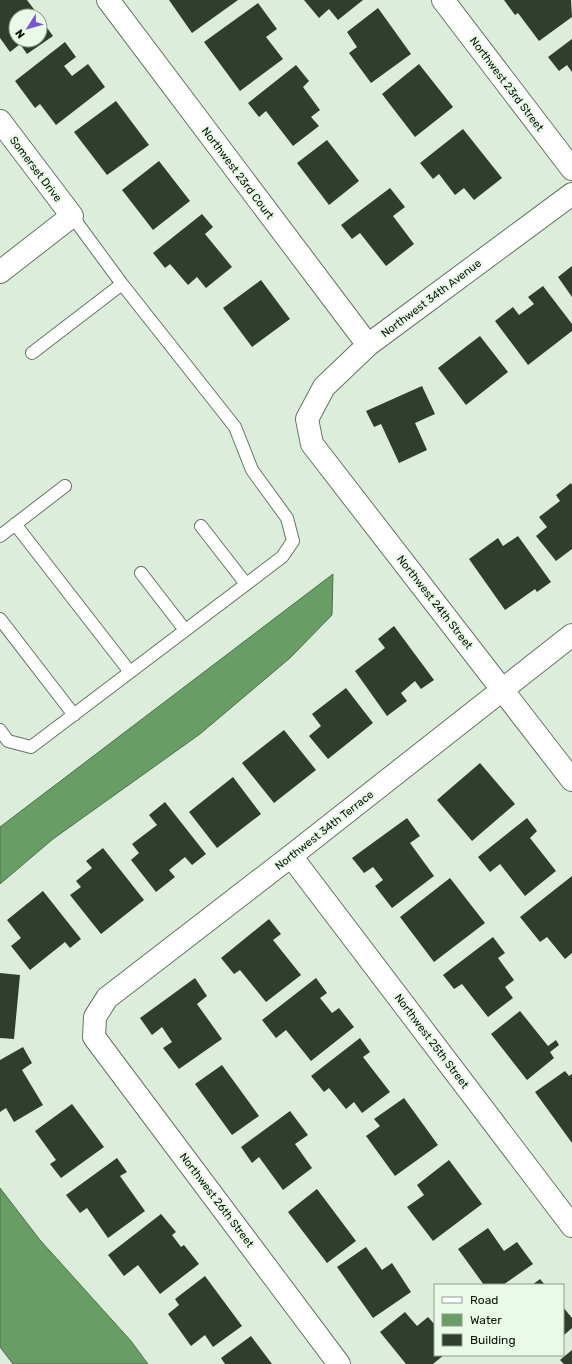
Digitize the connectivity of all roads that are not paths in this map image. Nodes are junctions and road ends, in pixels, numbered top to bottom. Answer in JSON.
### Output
{"nodes":[{"id":1,"x":108,"y":0,"type":"edge"},
{"id":2,"x":443,"y":0,"type":"edge"},
{"id":3,"x":0,"y":121,"type":"edge"},
{"id":4,"x":572,"y":169,"type":"edge"},
{"id":5,"x":572,"y":194,"type":"edge"},
{"id":6,"x":72,"y":216,"type":"junction"},
{"id":7,"x":0,"y":272,"type":"edge"},
{"id":8,"x":122,"y":284,"type":"junction"},
{"id":9,"x":368,"y":345,"type":"junction"},
{"id":10,"x":32,"y":353,"type":"dead end"},
{"id":11,"x":307,"y":419,"type":"joint"},
{"id":12,"x":65,"y":486,"type":"dead end"},
{"id":13,"x":15,"y":524,"type":"junction"},
{"id":14,"x":201,"y":526,"type":"dead end"},
{"id":15,"x":0,"y":536,"type":"edge"},
{"id":16,"x":141,"y":574,"type":"dead end"},
{"id":17,"x":246,"y":584,"type":"junction"},
{"id":18,"x":0,"y":620,"type":"edge"},
{"id":19,"x":186,"y":630,"type":"junction"},
{"id":20,"x":572,"y":635,"type":"edge"},
{"id":21,"x":130,"y":672,"type":"junction"},
{"id":22,"x":503,"y":689,"type":"junction"},
{"id":23,"x":74,"y":715,"type":"junction"},
{"id":24,"x":0,"y":730,"type":"edge"},
{"id":25,"x":572,"y":780,"type":"edge"},
{"id":26,"x":291,"y":856,"type":"junction"},
{"id":27,"x":94,"y":1037,"type":"joint"},
{"id":28,"x":572,"y":1226,"type":"edge"},
{"id":29,"x":339,"y":1364,"type":"edge"}],
"edges":[{"from":1,"to":9,"type":"street","name":"Northwest 23rd Court"},
{"from":2,"to":4,"type":"street","name":"Northwest 23rd Street"},
{"from":3,"to":6,"type":"street","name":"Somerset Drive"},
{"from":5,"to":9,"type":"street","name":"Northwest 34th Avenue"},
{"from":6,"to":7,"type":"street"},
{"from":6,"to":8,"type":"lane"},
{"from":8,"to":10,"type":"lane"},
{"from":8,"to":17,"type":"lane"},
{"from":9,"to":11,"type":"street","name":"Northwest 34th Avenue"},
{"from":11,"to":22,"type":"street","name":"Northwest 24th Street"},
{"from":12,"to":13,"type":"lane"},
{"from":13,"to":15,"type":"lane"},
{"from":13,"to":21,"type":"lane"},
{"from":14,"to":17,"type":"lane"},
{"from":16,"to":19,"type":"lane"},
{"from":17,"to":19,"type":"lane"},
{"from":18,"to":23,"type":"lane"},
{"from":19,"to":21,"type":"lane"},
{"from":20,"to":22,"type":"street","name":"Northwest 34th Terrace"},
{"from":21,"to":23,"type":"lane"},
{"from":22,"to":25,"type":"street","name":"Northwest 24th Street"},
{"from":22,"to":26,"type":"street","name":"Northwest 34th Terrace"},
{"from":23,"to":24,"type":"lane"},
{"from":26,"to":27,"type":"street","name":"Northwest 34th Terrace"},
{"from":26,"to":28,"type":"street","name":"Northwest 25th Street"},
{"from":27,"to":29,"type":"street","name":"Northwest 26th Street"}]}
